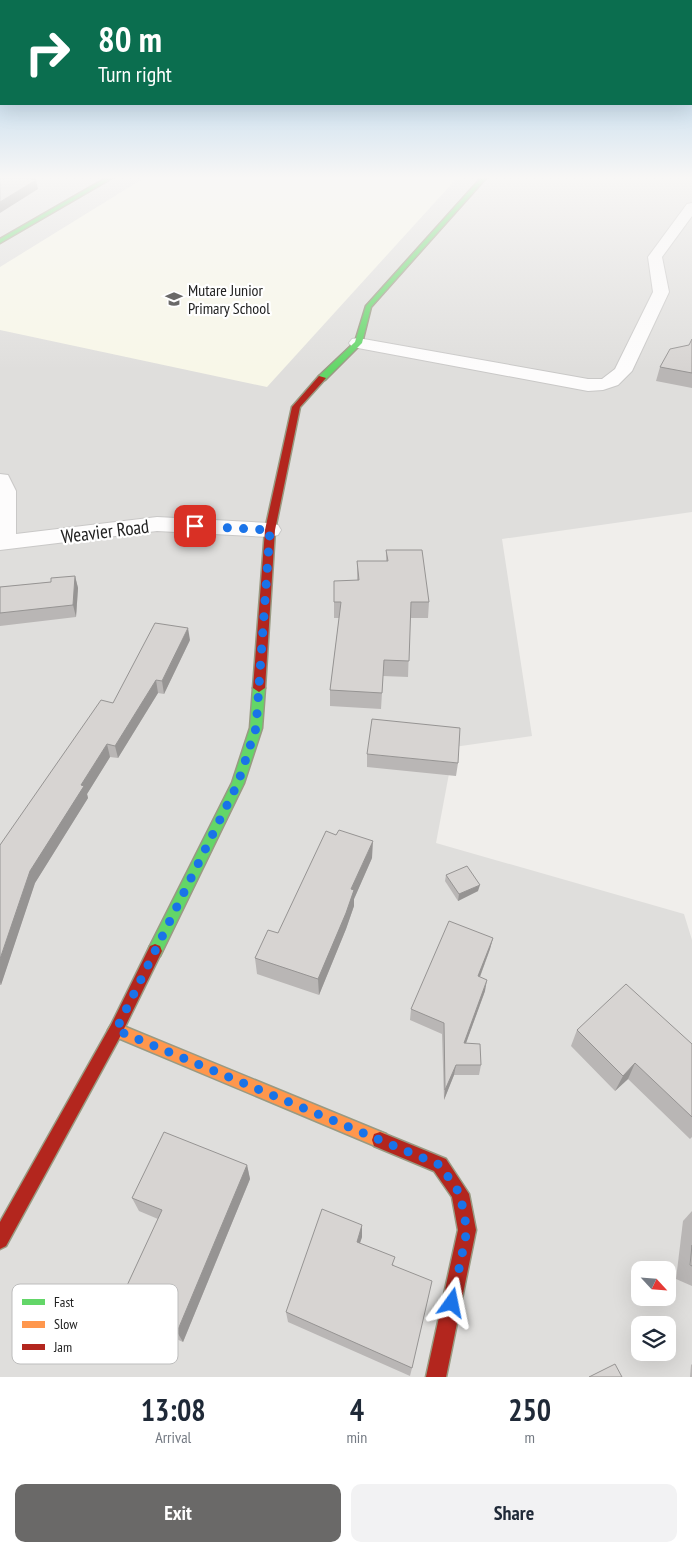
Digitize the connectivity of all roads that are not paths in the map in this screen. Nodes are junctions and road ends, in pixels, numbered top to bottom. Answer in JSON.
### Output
{"nodes":[{"id":1,"x":426,"y":242,"type":"edge"},
{"id":2,"x":666,"y":242,"type":"edge"},
{"id":3,"x":358,"y":343,"type":"junction"},
{"id":4,"x":0,"y":480,"type":"edge"},
{"id":5,"x":270,"y":530,"type":"junction"},
{"id":6,"x":2,"y":543,"type":"edge"},
{"id":7,"x":116,"y":1030,"type":"junction"},
{"id":8,"x":0,"y":1240,"type":"edge"},
{"id":9,"x":436,"y":1377,"type":"edge"}],
"edges":[{"from":1,"to":3,"type":"street"},
{"from":2,"to":3,"type":"street"},
{"from":3,"to":5,"type":"street"},
{"from":4,"to":6,"type":"street"},
{"from":5,"to":6,"type":"street","name":"Weavier Road"},
{"from":5,"to":7,"type":"street"},
{"from":7,"to":8,"type":"street"},
{"from":7,"to":9,"type":"street"}]}
